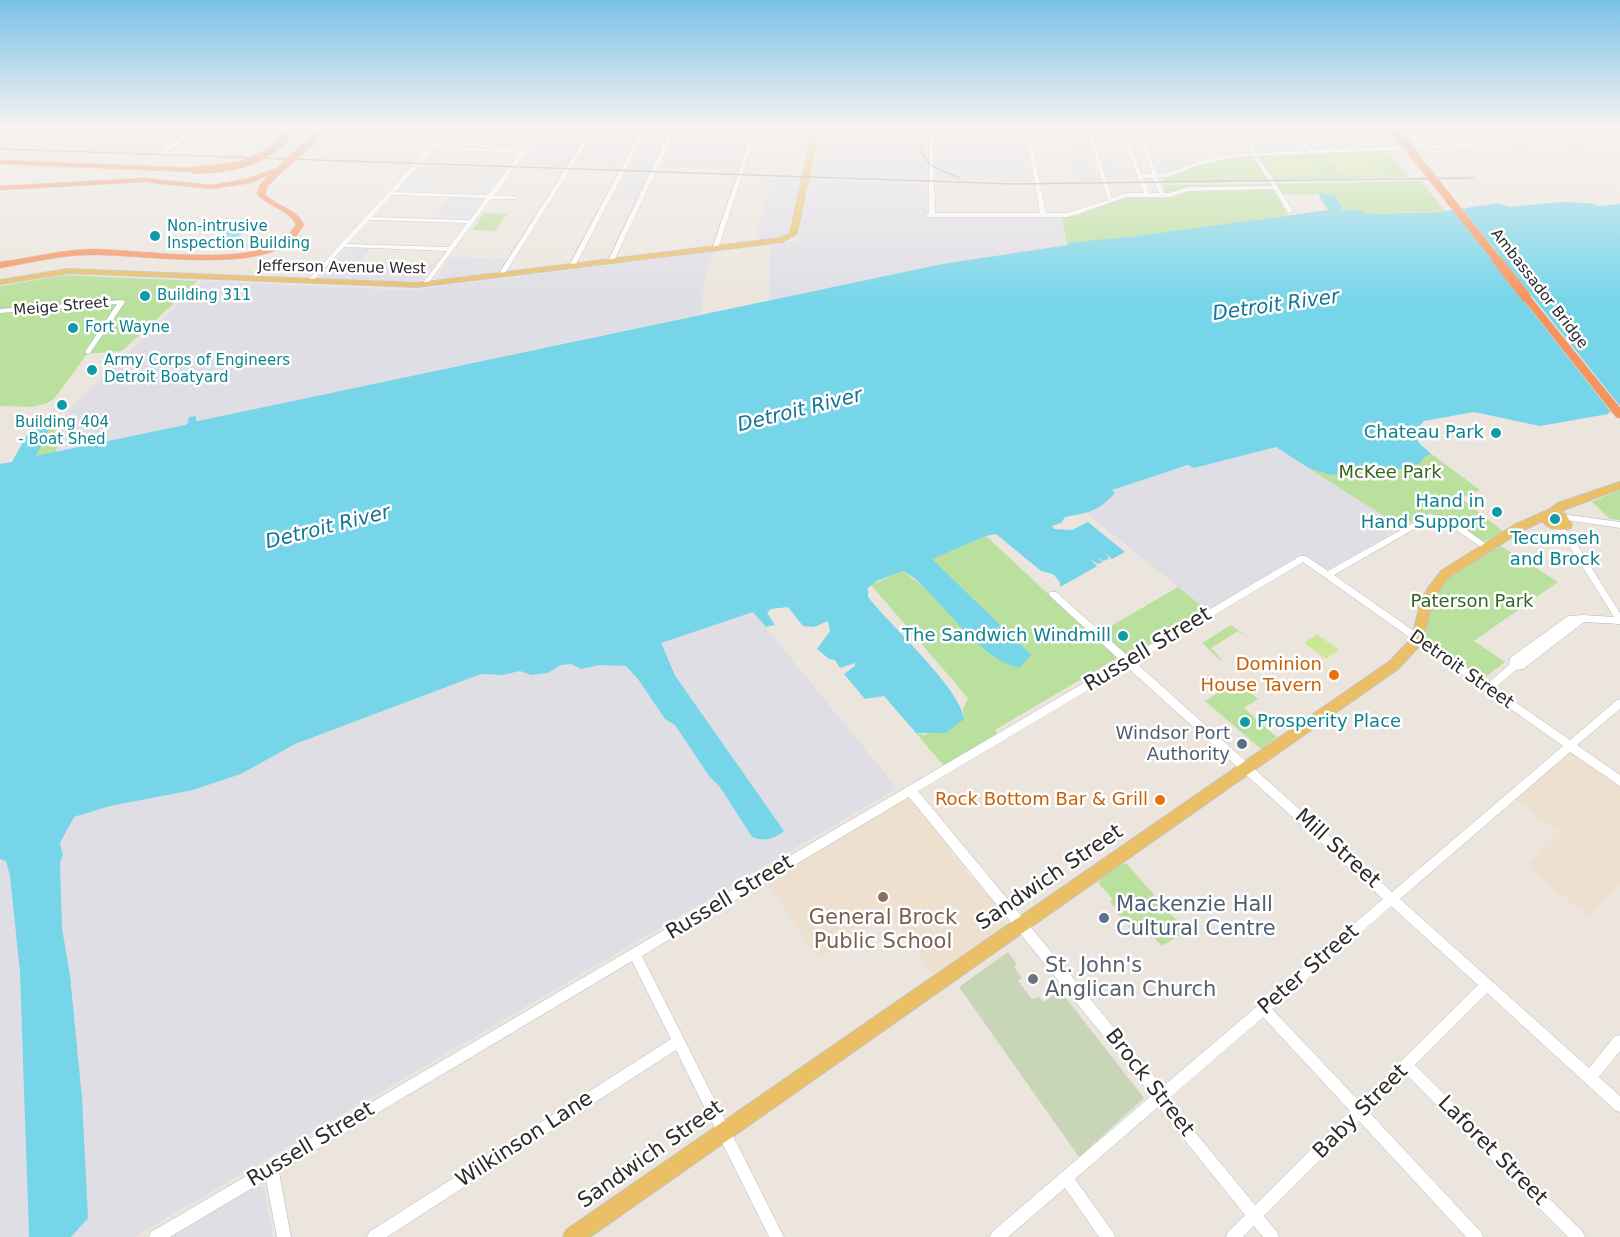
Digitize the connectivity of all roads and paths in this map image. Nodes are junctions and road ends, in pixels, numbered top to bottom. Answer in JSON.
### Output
{"nodes":[{"id":1,"x":57,"y":185,"type":"edge"},
{"id":2,"x":176,"y":185,"type":"edge"},
{"id":3,"x":228,"y":185,"type":"edge"},
{"id":4,"x":264,"y":185,"type":"edge"},
{"id":5,"x":399,"y":185,"type":"edge"},
{"id":6,"x":499,"y":185,"type":"edge"},
{"id":7,"x":559,"y":185,"type":"edge"},
{"id":8,"x":615,"y":185,"type":"edge"},
{"id":9,"x":647,"y":185,"type":"edge"},
{"id":10,"x":736,"y":185,"type":"edge"},
{"id":11,"x":803,"y":185,"type":"edge"},
{"id":12,"x":930,"y":185,"type":"edge"},
{"id":13,"x":1038,"y":185,"type":"edge"},
{"id":14,"x":1106,"y":185,"type":"edge"},
{"id":15,"x":1143,"y":185,"type":"edge"},
{"id":16,"x":1158,"y":185,"type":"edge"},
{"id":17,"x":1438,"y":185,"type":"edge"},
{"id":18,"x":1275,"y":187,"type":"joint"},
{"id":19,"x":0,"y":188,"type":"edge"},
{"id":20,"x":391,"y":193,"type":"junction"},
{"id":21,"x":1147,"y":194,"type":"junction"},
{"id":22,"x":1162,"y":195,"type":"junction"},
{"id":23,"x":490,"y":196,"type":"junction"},
{"id":24,"x":513,"y":198,"type":"dead end"},
{"id":25,"x":1110,"y":199,"type":"junction"},
{"id":26,"x":1290,"y":211,"type":"dead end"},
{"id":27,"x":1043,"y":214,"type":"junction"},
{"id":28,"x":366,"y":218,"type":"junction"},
{"id":29,"x":472,"y":222,"type":"junction"},
{"id":30,"x":341,"y":245,"type":"junction"},
{"id":31,"x":451,"y":249,"type":"junction"},
{"id":32,"x":716,"y":249,"type":"junction"},
{"id":33,"x":611,"y":261,"type":"junction"},
{"id":34,"x":0,"y":265,"type":"edge"},
{"id":35,"x":572,"y":266,"type":"junction"},
{"id":36,"x":501,"y":275,"type":"junction"},
{"id":37,"x":307,"y":281,"type":"junction"},
{"id":38,"x":0,"y":282,"type":"edge"},
{"id":39,"x":426,"y":284,"type":"junction"},
{"id":40,"x":0,"y":311,"type":"edge"},
{"id":41,"x":88,"y":352,"type":"dead end"},
{"id":42,"x":1620,"y":415,"type":"edge"},
{"id":43,"x":1620,"y":485,"type":"edge"},
{"id":44,"x":1558,"y":520,"type":"junction"},
{"id":45,"x":1620,"y":525,"type":"edge"},
{"id":46,"x":1488,"y":548,"type":"junction"},
{"id":47,"x":1303,"y":558,"type":"joint"},
{"id":48,"x":1328,"y":575,"type":"junction"},
{"id":49,"x":1053,"y":594,"type":"dead end"},
{"id":50,"x":1620,"y":609,"type":"edge"},
{"id":51,"x":1620,"y":621,"type":"edge"},
{"id":52,"x":1418,"y":640,"type":"junction"},
{"id":53,"x":1128,"y":662,"type":"junction"},
{"id":54,"x":1488,"y":688,"type":"junction"},
{"id":55,"x":1620,"y":703,"type":"edge"},
{"id":56,"x":1570,"y":746,"type":"junction"},
{"id":57,"x":1248,"y":768,"type":"junction"},
{"id":58,"x":1620,"y":781,"type":"edge"},
{"id":59,"x":911,"y":790,"type":"junction"},
{"id":60,"x":1392,"y":899,"type":"junction"},
{"id":61,"x":1020,"y":926,"type":"junction"},
{"id":62,"x":635,"y":954,"type":"junction"},
{"id":63,"x":1487,"y":985,"type":"junction"},
{"id":64,"x":1264,"y":1009,"type":"junction"},
{"id":65,"x":1620,"y":1041,"type":"edge"},
{"id":66,"x":677,"y":1042,"type":"junction"},
{"id":67,"x":1407,"y":1066,"type":"junction"},
{"id":68,"x":1590,"y":1077,"type":"junction"},
{"id":69,"x":1160,"y":1098,"type":"junction"},
{"id":70,"x":1620,"y":1105,"type":"edge"},
{"id":71,"x":1360,"y":1113,"type":"junction"},
{"id":72,"x":724,"y":1132,"type":"junction"},
{"id":73,"x":271,"y":1169,"type":"junction"},
{"id":74,"x":1066,"y":1178,"type":"junction"},
{"id":75,"x":1255,"y":1216,"type":"junction"},
{"id":76,"x":156,"y":1237,"type":"edge"},
{"id":77,"x":284,"y":1237,"type":"edge"},
{"id":78,"x":374,"y":1237,"type":"edge"},
{"id":79,"x":573,"y":1237,"type":"edge"},
{"id":80,"x":777,"y":1237,"type":"edge"},
{"id":81,"x":998,"y":1237,"type":"edge"},
{"id":82,"x":1108,"y":1237,"type":"edge"},
{"id":83,"x":1233,"y":1237,"type":"edge"},
{"id":84,"x":1272,"y":1237,"type":"edge"},
{"id":85,"x":1476,"y":1237,"type":"edge"},
{"id":86,"x":1578,"y":1237,"type":"edge"}],
"edges":[{"from":1,"to":19,"type":"highway"},
{"from":2,"to":3,"type":"highway"},
{"from":4,"to":34,"type":"highway"},
{"from":5,"to":20,"type":"street"},
{"from":6,"to":23,"type":"street"},
{"from":7,"to":36,"type":"street"},
{"from":8,"to":35,"type":"street"},
{"from":9,"to":33,"type":"street"},
{"from":10,"to":32,"type":"street"},
{"from":11,"to":32,"type":"main road","name":"Jefferson Avenue West"},
{"from":12,"to":27,"type":"street"},
{"from":13,"to":27,"type":"street"},
{"from":14,"to":25,"type":"street"},
{"from":15,"to":21,"type":"street"},
{"from":16,"to":22,"type":"street"},
{"from":17,"to":42,"type":"highway","name":"Ambassador Bridge","bridge":true},
{"from":18,"to":22,"type":"street"},
{"from":18,"to":26,"type":"street"},
{"from":20,"to":23,"type":"street"},
{"from":20,"to":28,"type":"street"},
{"from":21,"to":22,"type":"street"},
{"from":21,"to":25,"type":"street"},
{"from":23,"to":24,"type":"street"},
{"from":23,"to":29,"type":"street"},
{"from":25,"to":27,"type":"street"},
{"from":28,"to":29,"type":"street"},
{"from":28,"to":30,"type":"street"},
{"from":29,"to":31,"type":"street"},
{"from":30,"to":31,"type":"street"},
{"from":30,"to":37,"type":"street"},
{"from":31,"to":39,"type":"street"},
{"from":32,"to":33,"type":"main road","name":"Jefferson Avenue West"},
{"from":33,"to":35,"type":"main road","name":"Jefferson Avenue West"},
{"from":35,"to":36,"type":"main road","name":"Jefferson Avenue West"},
{"from":36,"to":39,"type":"main road","name":"Jefferson Avenue West"},
{"from":37,"to":38,"type":"main road","name":"Jefferson Avenue West"},
{"from":37,"to":39,"type":"main road","name":"Jefferson Avenue West"},
{"from":40,"to":41,"type":"street","name":"Meige Street"},
{"from":43,"to":44,"type":"main road"},
{"from":44,"to":45,"type":"street"},
{"from":44,"to":46,"type":"main road"},
{"from":44,"to":50,"type":"street"},
{"from":44,"to":51,"type":"street"},
{"from":46,"to":48,"type":"street"},
{"from":46,"to":52,"type":"main road"},
{"from":47,"to":48,"type":"street","name":"Detroit Street"},
{"from":47,"to":53,"type":"street","name":"Russell Street"},
{"from":48,"to":52,"type":"street","name":"Detroit Street"},
{"from":49,"to":53,"type":"street","name":"Mill Street"},
{"from":51,"to":54,"type":"street"},
{"from":52,"to":54,"type":"street","name":"Detroit Street"},
{"from":52,"to":57,"type":"main road","name":"Sandwich Street"},
{"from":53,"to":57,"type":"street","name":"Mill Street"},
{"from":53,"to":59,"type":"street","name":"Russell Street"},
{"from":54,"to":56,"type":"street","name":"Detroit Street"},
{"from":55,"to":56,"type":"street","name":"Peter Street"},
{"from":56,"to":58,"type":"street","name":"Detroit Street"},
{"from":56,"to":60,"type":"street","name":"Peter Street"},
{"from":57,"to":60,"type":"street","name":"Mill Street"},
{"from":57,"to":61,"type":"main road","name":"Sandwich Street"},
{"from":59,"to":61,"type":"street","name":"Brock Street"},
{"from":59,"to":62,"type":"street","name":"Russell Street"},
{"from":60,"to":63,"type":"street","name":"Mill Street"},
{"from":60,"to":64,"type":"street","name":"Peter Street"},
{"from":61,"to":69,"type":"street","name":"Brock Street"},
{"from":61,"to":72,"type":"main road","name":"Sandwich Street"},
{"from":62,"to":66,"type":"street"},
{"from":62,"to":73,"type":"street","name":"Russell Street"},
{"from":63,"to":67,"type":"street","name":"Baby Street"},
{"from":63,"to":68,"type":"street","name":"Mill Street"},
{"from":64,"to":69,"type":"street","name":"Peter Street"},
{"from":64,"to":71,"type":"street"},
{"from":65,"to":68,"type":"street"},
{"from":66,"to":72,"type":"street"},
{"from":66,"to":78,"type":"street","name":"Wilkinson Lane"},
{"from":67,"to":71,"type":"street","name":"Baby Street"},
{"from":67,"to":86,"type":"street","name":"Laforet Street"},
{"from":68,"to":70,"type":"street","name":"Mill Street"},
{"from":69,"to":74,"type":"street","name":"Peter Street"},
{"from":69,"to":75,"type":"street","name":"Brock Street"},
{"from":71,"to":75,"type":"street","name":"Baby Street"},
{"from":71,"to":85,"type":"street"},
{"from":72,"to":79,"type":"main road","name":"Sandwich Street"},
{"from":72,"to":80,"type":"street"},
{"from":73,"to":76,"type":"street","name":"Russell Street"},
{"from":73,"to":77,"type":"street"},
{"from":74,"to":81,"type":"street","name":"Peter Street"},
{"from":74,"to":82,"type":"street"},
{"from":75,"to":83,"type":"street","name":"Baby Street"},
{"from":75,"to":84,"type":"street","name":"Brock Street"}]}
